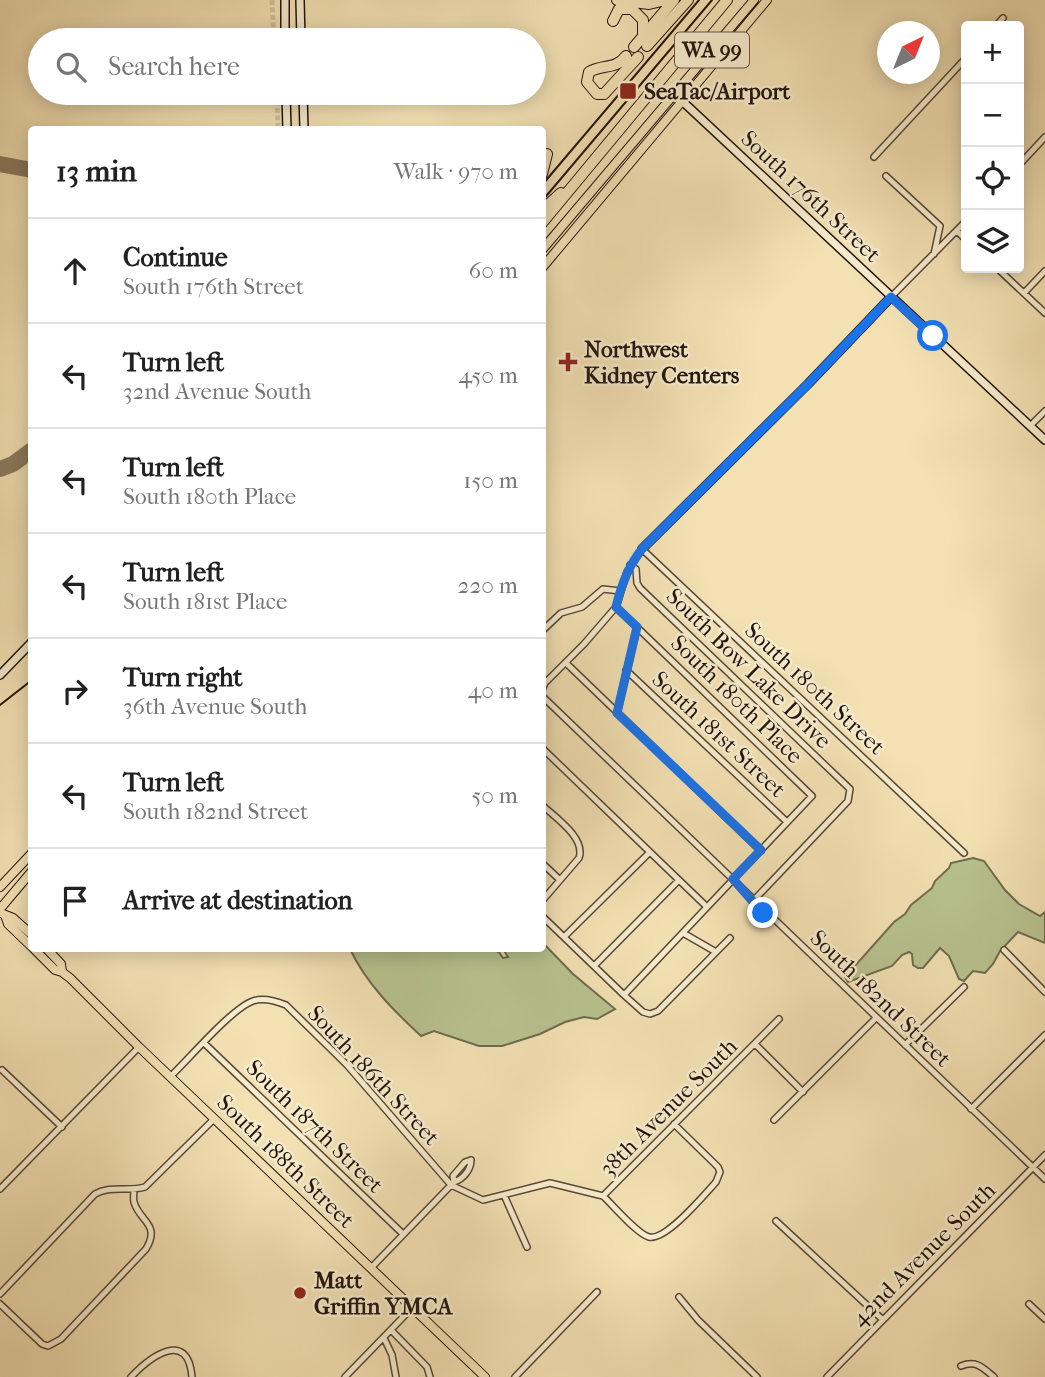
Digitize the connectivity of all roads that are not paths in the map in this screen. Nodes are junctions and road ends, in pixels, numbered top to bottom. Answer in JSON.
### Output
{"nodes":[{"id":1,"x":285,"y":0,"type":"edge"},
{"id":2,"x":300,"y":0,"type":"edge"},
{"id":3,"x":617,"y":0,"type":"edge"},
{"id":4,"x":666,"y":0,"type":"edge"},
{"id":5,"x":674,"y":0,"type":"edge"},
{"id":6,"x":688,"y":0,"type":"edge"},
{"id":7,"x":727,"y":0,"type":"edge"},
{"id":8,"x":754,"y":0,"type":"edge"},
{"id":9,"x":767,"y":0,"type":"edge"},
{"id":10,"x":633,"y":2,"type":"edge"},
{"id":11,"x":1003,"y":18,"type":"dead end"},
{"id":12,"x":1000,"y":21,"type":"edge"},
{"id":13,"x":613,"y":22,"type":"dead end"},
{"id":14,"x":285,"y":28,"type":"edge"},
{"id":15,"x":301,"y":28,"type":"edge"},
{"id":16,"x":645,"y":41,"type":"junction"},
{"id":17,"x":626,"y":56,"type":"dead end"},
{"id":18,"x":961,"y":63,"type":"edge"},
{"id":19,"x":674,"y":94,"type":"junction"},
{"id":20,"x":683,"y":102,"type":"junction"},
{"id":21,"x":286,"y":105,"type":"edge"},
{"id":22,"x":303,"y":105,"type":"edge"},
{"id":23,"x":287,"y":126,"type":"edge"},
{"id":24,"x":304,"y":126,"type":"edge"},
{"id":25,"x":1045,"y":137,"type":"edge"},
{"id":26,"x":547,"y":154,"type":"dead end"},
{"id":27,"x":874,"y":157,"type":"dead end"},
{"id":28,"x":546,"y":158,"type":"edge"},
{"id":29,"x":1024,"y":160,"type":"edge"},
{"id":30,"x":584,"y":171,"type":"junction"},
{"id":31,"x":886,"y":176,"type":"dead end"},
{"id":32,"x":600,"y":184,"type":"junction"},
{"id":33,"x":598,"y":201,"type":"junction"},
{"id":34,"x":546,"y":206,"type":"edge"},
{"id":35,"x":574,"y":214,"type":"junction"},
{"id":36,"x":546,"y":218,"type":"edge"},
{"id":37,"x":961,"y":227,"type":"edge"},
{"id":38,"x":957,"y":231,"type":"junction"},
{"id":39,"x":961,"y":235,"type":"edge"},
{"id":40,"x":546,"y":246,"type":"edge"},
{"id":41,"x":934,"y":254,"type":"junction"},
{"id":42,"x":546,"y":263,"type":"edge"},
{"id":43,"x":1045,"y":271,"type":"edge"},
{"id":44,"x":1002,"y":273,"type":"edge"},
{"id":45,"x":1024,"y":293,"type":"junction"},
{"id":46,"x":891,"y":297,"type":"junction"},
{"id":47,"x":1045,"y":313,"type":"edge"},
{"id":48,"x":1045,"y":411,"type":"edge"},
{"id":49,"x":1030,"y":426,"type":"junction"},
{"id":50,"x":1045,"y":440,"type":"edge"},
{"id":51,"x":642,"y":549,"type":"junction"},
{"id":52,"x":631,"y":565,"type":"junction"},
{"id":53,"x":620,"y":591,"type":"junction"},
{"id":54,"x":616,"y":607,"type":"junction"},
{"id":55,"x":546,"y":627,"type":"edge"},
{"id":56,"x":637,"y":627,"type":"junction"},
{"id":57,"x":28,"y":646,"type":"edge"},
{"id":58,"x":566,"y":663,"type":"junction"},
{"id":59,"x":626,"y":670,"type":"junction"},
{"id":60,"x":0,"y":675,"type":"edge"},
{"id":61,"x":546,"y":682,"type":"edge"},
{"id":62,"x":546,"y":697,"type":"edge"},
{"id":63,"x":617,"y":713,"type":"junction"},
{"id":64,"x":546,"y":752,"type":"edge"},
{"id":65,"x":546,"y":809,"type":"edge"},
{"id":66,"x":787,"y":822,"type":"junction"},
{"id":67,"x":761,"y":850,"type":"junction"},
{"id":68,"x":650,"y":852,"type":"junction"},
{"id":69,"x":964,"y":853,"type":"dead end"},
{"id":70,"x":28,"y":857,"type":"edge"},
{"id":71,"x":546,"y":867,"type":"edge"},
{"id":72,"x":28,"y":876,"type":"edge"},
{"id":73,"x":733,"y":879,"type":"junction"},
{"id":74,"x":560,"y":880,"type":"junction"},
{"id":75,"x":679,"y":880,"type":"junction"},
{"id":76,"x":0,"y":887,"type":"edge"},
{"id":77,"x":546,"y":896,"type":"edge"},
{"id":78,"x":754,"y":900,"type":"junction"},
{"id":79,"x":707,"y":907,"type":"junction"},
{"id":80,"x":2,"y":912,"type":"edge"},
{"id":81,"x":546,"y":919,"type":"edge"},
{"id":82,"x":28,"y":931,"type":"edge"},
{"id":83,"x":683,"y":933,"type":"junction"},
{"id":84,"x":565,"y":936,"type":"junction"},
{"id":85,"x":730,"y":938,"type":"dead end"},
{"id":86,"x":28,"y":944,"type":"edge"},
{"id":87,"x":1004,"y":950,"type":"dead end"},
{"id":88,"x":36,"y":952,"type":"edge"},
{"id":89,"x":50,"y":952,"type":"edge"},
{"id":90,"x":716,"y":953,"type":"junction"},
{"id":91,"x":595,"y":965,"type":"junction"},
{"id":92,"x":62,"y":972,"type":"junction"},
{"id":93,"x":964,"y":987,"type":"dead end"},
{"id":94,"x":1045,"y":992,"type":"edge"},
{"id":95,"x":624,"y":995,"type":"junction"},
{"id":96,"x":876,"y":1018,"type":"junction"},
{"id":97,"x":779,"y":1019,"type":"dead end"},
{"id":98,"x":1045,"y":1035,"type":"edge"},
{"id":99,"x":204,"y":1043,"type":"junction"},
{"id":100,"x":755,"y":1044,"type":"junction"},
{"id":101,"x":905,"y":1045,"type":"junction"},
{"id":102,"x":139,"y":1048,"type":"junction"},
{"id":103,"x":2,"y":1070,"type":"dead end"},
{"id":104,"x":170,"y":1077,"type":"junction"},
{"id":105,"x":803,"y":1092,"type":"junction"},
{"id":106,"x":971,"y":1109,"type":"junction"},
{"id":107,"x":214,"y":1119,"type":"junction"},
{"id":108,"x":774,"y":1121,"type":"dead end"},
{"id":109,"x":674,"y":1124,"type":"junction"},
{"id":110,"x":62,"y":1127,"type":"junction"},
{"id":111,"x":1045,"y":1155,"type":"edge"},
{"id":112,"x":1033,"y":1168,"type":"junction"},
{"id":113,"x":1045,"y":1179,"type":"edge"},
{"id":114,"x":453,"y":1184,"type":"junction"},
{"id":115,"x":0,"y":1189,"type":"edge"},
{"id":116,"x":134,"y":1191,"type":"junction"},
{"id":117,"x":504,"y":1195,"type":"junction"},
{"id":118,"x":603,"y":1196,"type":"junction"},
{"id":119,"x":776,"y":1221,"type":"dead end"},
{"id":120,"x":403,"y":1234,"type":"junction"},
{"id":121,"x":527,"y":1247,"type":"dead end"},
{"id":122,"x":370,"y":1268,"type":"junction"},
{"id":123,"x":597,"y":1292,"type":"dead end"},
{"id":124,"x":0,"y":1294,"type":"edge"},
{"id":125,"x":679,"y":1297,"type":"dead end"},
{"id":126,"x":0,"y":1304,"type":"edge"},
{"id":127,"x":1029,"y":1304,"type":"dead end"},
{"id":128,"x":412,"y":1308,"type":"junction"},
{"id":129,"x":882,"y":1319,"type":"junction"},
{"id":130,"x":1045,"y":1319,"type":"edge"},
{"id":131,"x":391,"y":1331,"type":"junction"},
{"id":132,"x":384,"y":1338,"type":"junction"},
{"id":133,"x":961,"y":1366,"type":"dead end"},
{"id":134,"x":483,"y":1376,"type":"edge"},
{"id":135,"x":131,"y":1377,"type":"edge"},
{"id":136,"x":192,"y":1377,"type":"edge"},
{"id":137,"x":345,"y":1377,"type":"edge"},
{"id":138,"x":396,"y":1377,"type":"edge"},
{"id":139,"x":430,"y":1377,"type":"edge"},
{"id":140,"x":515,"y":1377,"type":"edge"},
{"id":141,"x":757,"y":1377,"type":"edge"},
{"id":142,"x":827,"y":1377,"type":"edge"},
{"id":143,"x":993,"y":1377,"type":"edge"}],
"edges":[{"from":1,"to":14,"type":"street"},
{"from":2,"to":15,"type":"street"},
{"from":3,"to":10,"type":"highway"},
{"from":4,"to":10,"type":"highway"},
{"from":5,"to":16,"type":"highway"},
{"from":6,"to":16,"type":"highway"},
{"from":7,"to":30,"type":"highway"},
{"from":8,"to":19,"type":"main road","number":"WA 99"},
{"from":9,"to":20,"type":"main road","number":"WA 99"},
{"from":11,"to":12,"type":"street"},
{"from":13,"to":16,"type":"highway"},
{"from":16,"to":17,"type":"highway"},
{"from":18,"to":27,"type":"street"},
{"from":19,"to":20,"type":"street","name":"South 176th Street"},
{"from":19,"to":32,"type":"main road","number":"WA 99"},
{"from":20,"to":33,"type":"main road","number":"WA 99"},
{"from":20,"to":46,"type":"street","name":"South 176th Street"},
{"from":21,"to":23,"type":"street"},
{"from":22,"to":24,"type":"street"},
{"from":25,"to":29,"type":"street"},
{"from":26,"to":28,"type":"highway"},
{"from":30,"to":34,"type":"highway"},
{"from":30,"to":36,"type":"highway"},
{"from":31,"to":41,"type":"street"},
{"from":32,"to":33,"type":"main road"},
{"from":32,"to":35,"type":"main road","number":"WA 99"},
{"from":33,"to":35,"type":"main road"},
{"from":33,"to":42,"type":"main road","number":"WA 99"},
{"from":35,"to":40,"type":"main road","number":"WA 99"},
{"from":37,"to":38,"type":"street"},
{"from":38,"to":39,"type":"street"},
{"from":38,"to":41,"type":"street"},
{"from":41,"to":46,"type":"street"},
{"from":43,"to":45,"type":"street"},
{"from":44,"to":45,"type":"street"},
{"from":45,"to":47,"type":"street"},
{"from":46,"to":49,"type":"street","name":"South 176th Street"},
{"from":46,"to":51,"type":"street"},
{"from":48,"to":49,"type":"street"},
{"from":49,"to":50,"type":"street","name":"South 176th Street"},
{"from":51,"to":52,"type":"street"},
{"from":51,"to":69,"type":"street","name":"South 180th Street"},
{"from":52,"to":53,"type":"street"},
{"from":52,"to":78,"type":"street","name":"South Bow Lake Drive"},
{"from":53,"to":54,"type":"street"},
{"from":53,"to":55,"type":"street"},
{"from":54,"to":56,"type":"street","name":"South 180th Place"},
{"from":54,"to":58,"type":"street"},
{"from":56,"to":59,"type":"street","name":"South 180th Place"},
{"from":56,"to":66,"type":"street","name":"South 180th Place"},
{"from":57,"to":60,"type":"street"},
{"from":58,"to":61,"type":"street"},
{"from":58,"to":63,"type":"street"},
{"from":59,"to":63,"type":"street","name":"South 180th Place"},
{"from":59,"to":66,"type":"street","name":"South 181st Street"},
{"from":62,"to":73,"type":"street"},
{"from":63,"to":67,"type":"street"},
{"from":64,"to":68,"type":"street"},
{"from":65,"to":74,"type":"street"},
{"from":66,"to":67,"type":"street"},
{"from":67,"to":73,"type":"street"},
{"from":68,"to":75,"type":"street"},
{"from":68,"to":84,"type":"street"},
{"from":70,"to":76,"type":"main road"},
{"from":71,"to":74,"type":"street"},
{"from":72,"to":80,"type":"main road"},
{"from":73,"to":78,"type":"street"},
{"from":73,"to":79,"type":"street"},
{"from":74,"to":77,"type":"street"},
{"from":75,"to":79,"type":"street"},
{"from":75,"to":91,"type":"street"},
{"from":78,"to":96,"type":"street","name":"South 182nd Street"},
{"from":79,"to":83,"type":"street"},
{"from":80,"to":82,"type":"main road"},
{"from":80,"to":86,"type":"main road","name":"South 188th Street"},
{"from":81,"to":84,"type":"street"},
{"from":83,"to":90,"type":"street"},
{"from":83,"to":95,"type":"street"},
{"from":84,"to":91,"type":"street"},
{"from":85,"to":90,"type":"street"},
{"from":87,"to":94,"type":"street"},
{"from":88,"to":92,"type":"main road","name":"South 188th Street"},
{"from":89,"to":92,"type":"main road","name":"South 188th Street"},
{"from":90,"to":95,"type":"street"},
{"from":91,"to":95,"type":"street"},
{"from":92,"to":102,"type":"main road","name":"South 188th Street"},
{"from":93,"to":101,"type":"street"},
{"from":96,"to":101,"type":"street","name":"South 182nd Street"},
{"from":96,"to":105,"type":"street"},
{"from":97,"to":100,"type":"street","name":"38th Avenue South"},
{"from":98,"to":106,"type":"street"},
{"from":99,"to":104,"type":"street"},
{"from":99,"to":114,"type":"street","name":"South 186th Street"},
{"from":99,"to":120,"type":"street","name":"South 187th Street"},
{"from":100,"to":105,"type":"street"},
{"from":100,"to":109,"type":"street","name":"38th Avenue South"},
{"from":101,"to":106,"type":"street","name":"South 182nd Street"},
{"from":102,"to":104,"type":"main road","name":"South 188th Street"},
{"from":102,"to":110,"type":"street"},
{"from":103,"to":110,"type":"street"},
{"from":104,"to":107,"type":"main road","name":"South 188th Street"},
{"from":105,"to":108,"type":"street"},
{"from":106,"to":112,"type":"street","name":"South 182nd Street"},
{"from":107,"to":116,"type":"street"},
{"from":107,"to":122,"type":"main road","name":"South 188th Street"},
{"from":109,"to":118,"type":"street","name":"38th Avenue South"},
{"from":109,"to":118,"type":"street"},
{"from":110,"to":115,"type":"street"},
{"from":111,"to":112,"type":"street","name":"42nd Avenue South"},
{"from":112,"to":113,"type":"street","name":"South 182nd Street"},
{"from":112,"to":129,"type":"street","name":"42nd Avenue South"},
{"from":114,"to":117,"type":"street","name":"38th Avenue South"},
{"from":114,"to":120,"type":"street"},
{"from":116,"to":124,"type":"street"},
{"from":116,"to":126,"type":"street"},
{"from":117,"to":118,"type":"street","name":"38th Avenue South"},
{"from":117,"to":121,"type":"street"},
{"from":119,"to":129,"type":"street"},
{"from":120,"to":122,"type":"street"},
{"from":122,"to":128,"type":"main road","name":"South 188th Street"},
{"from":123,"to":140,"type":"street"},
{"from":125,"to":141,"type":"street"},
{"from":127,"to":130,"type":"street"},
{"from":128,"to":131,"type":"street"},
{"from":128,"to":134,"type":"main road","name":"South 188th Street"},
{"from":129,"to":142,"type":"street","name":"42nd Avenue South"},
{"from":131,"to":132,"type":"street"},
{"from":131,"to":139,"type":"street"},
{"from":132,"to":137,"type":"street"},
{"from":132,"to":138,"type":"street"},
{"from":133,"to":143,"type":"street"},
{"from":135,"to":136,"type":"street"}]}
